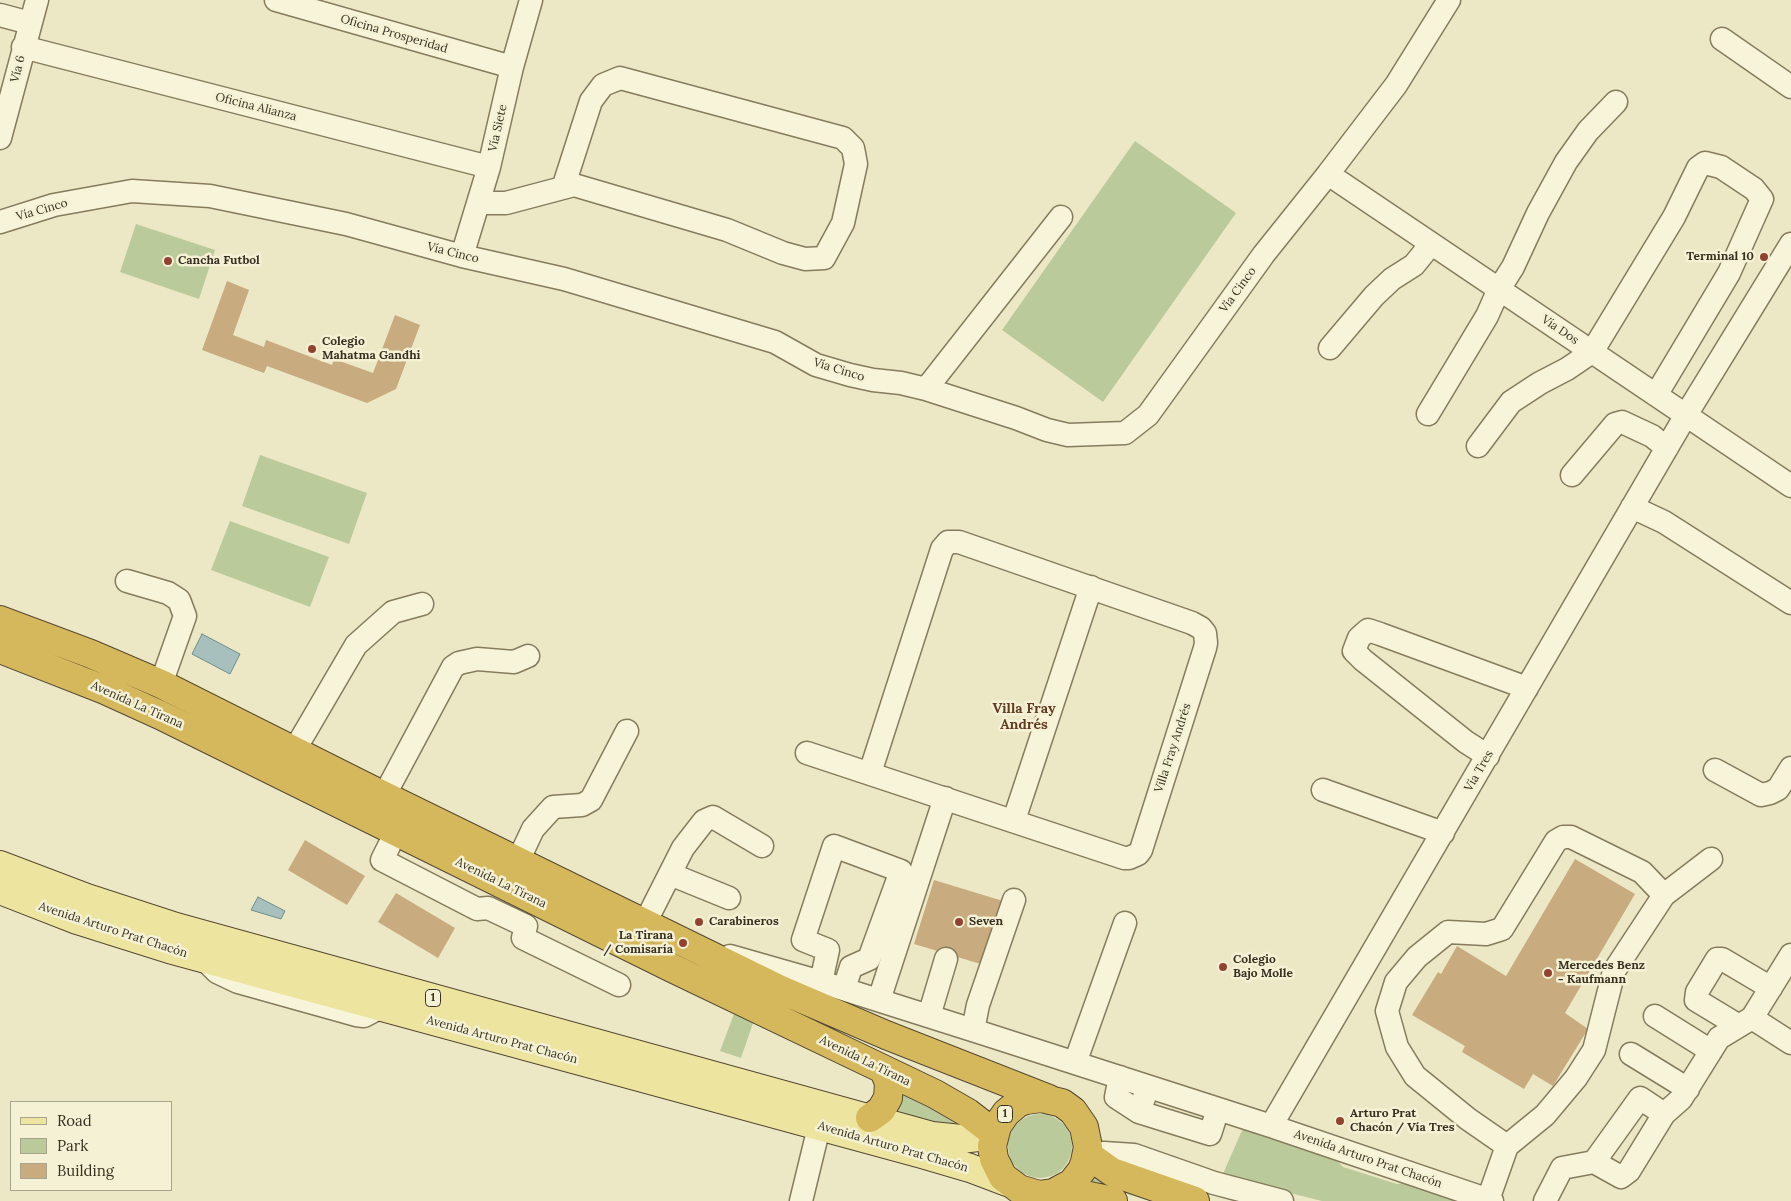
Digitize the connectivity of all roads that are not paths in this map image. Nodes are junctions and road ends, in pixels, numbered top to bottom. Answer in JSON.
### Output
{"nodes":[{"id":1,"x":36,"y":0,"type":"edge"},
{"id":2,"x":276,"y":0,"type":"edge"},
{"id":3,"x":532,"y":0,"type":"edge"},
{"id":4,"x":1449,"y":0,"type":"edge"},
{"id":5,"x":0,"y":15,"type":"edge"},
{"id":6,"x":30,"y":23,"type":"junction"},
{"id":7,"x":1722,"y":40,"type":"dead end"},
{"id":8,"x":23,"y":47,"type":"junction"},
{"id":9,"x":512,"y":67,"type":"junction"},
{"id":10,"x":1791,"y":87,"type":"edge"},
{"id":11,"x":1616,"y":102,"type":"dead end"},
{"id":12,"x":0,"y":138,"type":"edge"},
{"id":13,"x":489,"y":167,"type":"junction"},
{"id":14,"x":1328,"y":174,"type":"junction"},
{"id":15,"x":563,"y":188,"type":"junction"},
{"id":16,"x":478,"y":203,"type":"junction"},
{"id":17,"x":1061,"y":217,"type":"dead end"},
{"id":18,"x":0,"y":222,"type":"edge"},
{"id":19,"x":1431,"y":244,"type":"junction"},
{"id":20,"x":1791,"y":244,"type":"edge"},
{"id":21,"x":462,"y":256,"type":"junction"},
{"id":22,"x":1499,"y":289,"type":"junction"},
{"id":23,"x":1330,"y":348,"type":"dead end"},
{"id":24,"x":1592,"y":352,"type":"junction"},
{"id":25,"x":926,"y":389,"type":"junction"},
{"id":26,"x":1656,"y":395,"type":"junction"},
{"id":27,"x":1428,"y":414,"type":"dead end"},
{"id":28,"x":1686,"y":415,"type":"junction"},
{"id":29,"x":1478,"y":446,"type":"dead end"},
{"id":30,"x":1667,"y":448,"type":"junction"},
{"id":31,"x":1572,"y":476,"type":"dead end"},
{"id":32,"x":1791,"y":486,"type":"edge"},
{"id":33,"x":1632,"y":508,"type":"junction"},
{"id":34,"x":127,"y":581,"type":"dead end"},
{"id":35,"x":1091,"y":587,"type":"junction"},
{"id":36,"x":422,"y":604,"type":"dead end"},
{"id":37,"x":1791,"y":604,"type":"edge"},
{"id":38,"x":0,"y":620,"type":"edge"},
{"id":39,"x":0,"y":649,"type":"edge"},
{"id":40,"x":528,"y":656,"type":"dead end"},
{"id":41,"x":161,"y":684,"type":"junction"},
{"id":42,"x":1527,"y":688,"type":"junction"},
{"id":43,"x":627,"y":730,"type":"dead end"},
{"id":44,"x":294,"y":751,"type":"junction"},
{"id":45,"x":807,"y":753,"type":"dead end"},
{"id":46,"x":1488,"y":756,"type":"junction"},
{"id":47,"x":1791,"y":768,"type":"edge"},
{"id":48,"x":1716,"y":770,"type":"dead end"},
{"id":49,"x":870,"y":773,"type":"junction"},
{"id":50,"x":1322,"y":790,"type":"dead end"},
{"id":51,"x":384,"y":796,"type":"junction"},
{"id":52,"x":946,"y":798,"type":"junction"},
{"id":53,"x":1014,"y":820,"type":"junction"},
{"id":54,"x":396,"y":832,"type":"junction"},
{"id":55,"x":1443,"y":833,"type":"junction"},
{"id":56,"x":762,"y":846,"type":"dead end"},
{"id":57,"x":1711,"y":859,"type":"dead end"},
{"id":58,"x":518,"y":861,"type":"junction"},
{"id":59,"x":0,"y":865,"type":"edge"},
{"id":60,"x":670,"y":874,"type":"junction"},
{"id":61,"x":0,"y":890,"type":"edge"},
{"id":62,"x":1664,"y":894,"type":"junction"},
{"id":63,"x":729,"y":898,"type":"dead end"},
{"id":64,"x":1014,"y":900,"type":"dead end"},
{"id":65,"x":645,"y":923,"type":"junction"},
{"id":66,"x":1125,"y":923,"type":"dead end"},
{"id":67,"x":691,"y":945,"type":"junction"},
{"id":68,"x":1791,"y":956,"type":"edge"},
{"id":69,"x":946,"y":959,"type":"dead end"},
{"id":70,"x":820,"y":982,"type":"junction"},
{"id":71,"x":619,"y":985,"type":"dead end"},
{"id":72,"x":1771,"y":988,"type":"junction"},
{"id":73,"x":844,"y":989,"type":"junction"},
{"id":74,"x":879,"y":1000,"type":"junction"},
{"id":75,"x":929,"y":1016,"type":"junction"},
{"id":76,"x":1655,"y":1016,"type":"dead end"},
{"id":77,"x":1746,"y":1022,"type":"junction"},
{"id":78,"x":973,"y":1030,"type":"junction"},
{"id":79,"x":1791,"y":1043,"type":"edge"},
{"id":80,"x":1711,"y":1051,"type":"junction"},
{"id":81,"x":1631,"y":1054,"type":"dead end"},
{"id":82,"x":1075,"y":1063,"type":"junction"},
{"id":83,"x":884,"y":1070,"type":"junction"},
{"id":84,"x":1120,"y":1078,"type":"junction"},
{"id":85,"x":1148,"y":1087,"type":"junction"},
{"id":86,"x":1688,"y":1089,"type":"junction"},
{"id":87,"x":1184,"y":1098,"type":"junction"},
{"id":88,"x":1049,"y":1099,"type":"junction"},
{"id":89,"x":1218,"y":1109,"type":"junction"},
{"id":90,"x":1139,"y":1112,"type":"junction"},
{"id":91,"x":1664,"y":1114,"type":"junction"},
{"id":92,"x":870,"y":1118,"type":"junction"},
{"id":93,"x":1176,"y":1123,"type":"junction"},
{"id":94,"x":1272,"y":1126,"type":"junction"},
{"id":95,"x":820,"y":1127,"type":"junction"},
{"id":96,"x":994,"y":1133,"type":"junction"},
{"id":97,"x":1507,"y":1146,"type":"junction"},
{"id":98,"x":1088,"y":1154,"type":"junction"},
{"id":99,"x":1594,"y":1162,"type":"junction"},
{"id":100,"x":1008,"y":1182,"type":"junction"},
{"id":101,"x":1057,"y":1195,"type":"edge"},
{"id":102,"x":1490,"y":1200,"type":"edge"},
{"id":103,"x":801,"y":1201,"type":"edge"},
{"id":104,"x":1113,"y":1201,"type":"edge"},
{"id":105,"x":1195,"y":1201,"type":"edge"},
{"id":106,"x":1282,"y":1201,"type":"edge"},
{"id":107,"x":1545,"y":1201,"type":"edge"}],
"edges":[{"from":1,"to":6,"type":"street","name":"Vía 6"},
{"from":2,"to":9,"type":"street","name":"Oficina Prosperidad"},
{"from":3,"to":9,"type":"street","name":"Vía Siete"},
{"from":4,"to":14,"type":"street","name":"Vía Cinco"},
{"from":5,"to":6,"type":"street"},
{"from":6,"to":8,"type":"street","name":"Vía 6"},
{"from":7,"to":10,"type":"street"},
{"from":8,"to":12,"type":"street","name":"Vía 6"},
{"from":8,"to":13,"type":"street","name":"Oficina Alianza"},
{"from":9,"to":13,"type":"street","name":"Vía Siete"},
{"from":11,"to":22,"type":"street"},
{"from":13,"to":16,"type":"street","name":"Vía Siete"},
{"from":14,"to":19,"type":"street","name":"Vía Dos"},
{"from":14,"to":25,"type":"street","name":"Vía Cinco"},
{"from":15,"to":15,"type":"street"},
{"from":15,"to":16,"type":"street"},
{"from":16,"to":21,"type":"street","name":"Vía Siete"},
{"from":17,"to":25,"type":"street"},
{"from":18,"to":21,"type":"street","name":"Vía Cinco"},
{"from":19,"to":22,"type":"street","name":"Vía Dos"},
{"from":19,"to":23,"type":"street"},
{"from":20,"to":28,"type":"street","name":"Vía Tres"},
{"from":21,"to":25,"type":"street","name":"Vía Cinco"},
{"from":22,"to":24,"type":"street","name":"Vía Dos"},
{"from":22,"to":27,"type":"street"},
{"from":24,"to":26,"type":"street","name":"Vía Dos"},
{"from":24,"to":26,"type":"street"},
{"from":24,"to":29,"type":"street"},
{"from":26,"to":28,"type":"street","name":"Vía Dos"},
{"from":28,"to":30,"type":"street","name":"Vía Tres"},
{"from":28,"to":32,"type":"street","name":"Vía Dos"},
{"from":30,"to":31,"type":"street"},
{"from":30,"to":33,"type":"street","name":"Vía Tres"},
{"from":33,"to":37,"type":"street"},
{"from":33,"to":42,"type":"street","name":"Vía Tres"},
{"from":34,"to":41,"type":"street"},
{"from":35,"to":49,"type":"street","name":"Villa Fray Andrés"},
{"from":35,"to":53,"type":"street"},
{"from":35,"to":53,"type":"street","name":"Villa Fray Andrés"},
{"from":36,"to":44,"type":"street"},
{"from":38,"to":41,"type":"highway"},
{"from":39,"to":54,"type":"highway","name":"Avenida La Tirana"},
{"from":40,"to":51,"type":"street"},
{"from":41,"to":44,"type":"highway"},
{"from":42,"to":46,"type":"street","name":"Vía Tres"},
{"from":42,"to":46,"type":"street"},
{"from":43,"to":58,"type":"street"},
{"from":44,"to":51,"type":"highway"},
{"from":45,"to":49,"type":"street","name":"Villa Fray Andrés"},
{"from":46,"to":55,"type":"street","name":"Vía Tres"},
{"from":47,"to":48,"type":"street"},
{"from":49,"to":52,"type":"street","name":"Villa Fray Andrés"},
{"from":50,"to":55,"type":"street"},
{"from":51,"to":58,"type":"highway"},
{"from":52,"to":53,"type":"street","name":"Villa Fray Andrés"},
{"from":52,"to":74,"type":"street"},
{"from":54,"to":71,"type":"street"},
{"from":54,"to":83,"type":"highway","name":"Avenida La Tirana"},
{"from":55,"to":94,"type":"street","name":"Vía Tres"},
{"from":56,"to":60,"type":"street"},
{"from":57,"to":62,"type":"street"},
{"from":58,"to":65,"type":"highway"},
{"from":59,"to":92,"type":"main road","name":"Avenida Arturo Prat Chacón","number":"1"},
{"from":60,"to":63,"type":"street"},
{"from":60,"to":65,"type":"street"},
{"from":61,"to":95,"type":"main road","name":"Avenida Arturo Prat Chacón","number":"1"},
{"from":62,"to":97,"type":"street"},
{"from":62,"to":97,"type":"street"},
{"from":64,"to":78,"type":"street"},
{"from":65,"to":67,"type":"highway"},
{"from":66,"to":82,"type":"street"},
{"from":67,"to":70,"type":"street"},
{"from":67,"to":88,"type":"highway"},
{"from":68,"to":72,"type":"street"},
{"from":69,"to":75,"type":"street"},
{"from":70,"to":73,"type":"street"},
{"from":70,"to":73,"type":"street"},
{"from":72,"to":77,"type":"street"},
{"from":72,"to":77,"type":"street"},
{"from":73,"to":74,"type":"street"},
{"from":74,"to":75,"type":"street"},
{"from":75,"to":78,"type":"street"},
{"from":76,"to":80,"type":"street"},
{"from":77,"to":79,"type":"street"},
{"from":77,"to":80,"type":"street"},
{"from":78,"to":82,"type":"street"},
{"from":80,"to":86,"type":"street"},
{"from":81,"to":86,"type":"street"},
{"from":82,"to":84,"type":"street"},
{"from":83,"to":92,"type":"highway"},
{"from":83,"to":96,"type":"highway","name":"Avenida La Tirana"},
{"from":84,"to":85,"type":"street"},
{"from":84,"to":90,"type":"street"},
{"from":85,"to":87,"type":"street"},
{"from":85,"to":90,"type":"street"},
{"from":86,"to":91,"type":"street"},
{"from":87,"to":89,"type":"street"},
{"from":87,"to":93,"type":"street"},
{"from":88,"to":96,"type":"highway","number":"1"},
{"from":88,"to":98,"type":"highway"},
{"from":89,"to":93,"type":"street"},
{"from":89,"to":94,"type":"street"},
{"from":90,"to":93,"type":"street"},
{"from":91,"to":99,"type":"street"},
{"from":91,"to":99,"type":"street"},
{"from":92,"to":96,"type":"main road","name":"Avenida Arturo Prat Chacón","number":"1"},
{"from":94,"to":102,"type":"street","name":"Avenida Arturo Prat Chacón"},
{"from":95,"to":100,"type":"main road","name":"Avenida Arturo Prat Chacón","number":"1"},
{"from":95,"to":103,"type":"street"},
{"from":96,"to":100,"type":"highway","number":"1"},
{"from":97,"to":102,"type":"street"},
{"from":98,"to":101,"type":"highway"},
{"from":98,"to":105,"type":"highway"},
{"from":98,"to":106,"type":"street"},
{"from":99,"to":107,"type":"street"},
{"from":100,"to":101,"type":"highway","name":"Avenida Arturo Prat Chacón","number":"1"},
{"from":101,"to":104,"type":"highway","name":"Avenida Arturo Prat Chacón","number":"1"}]}
